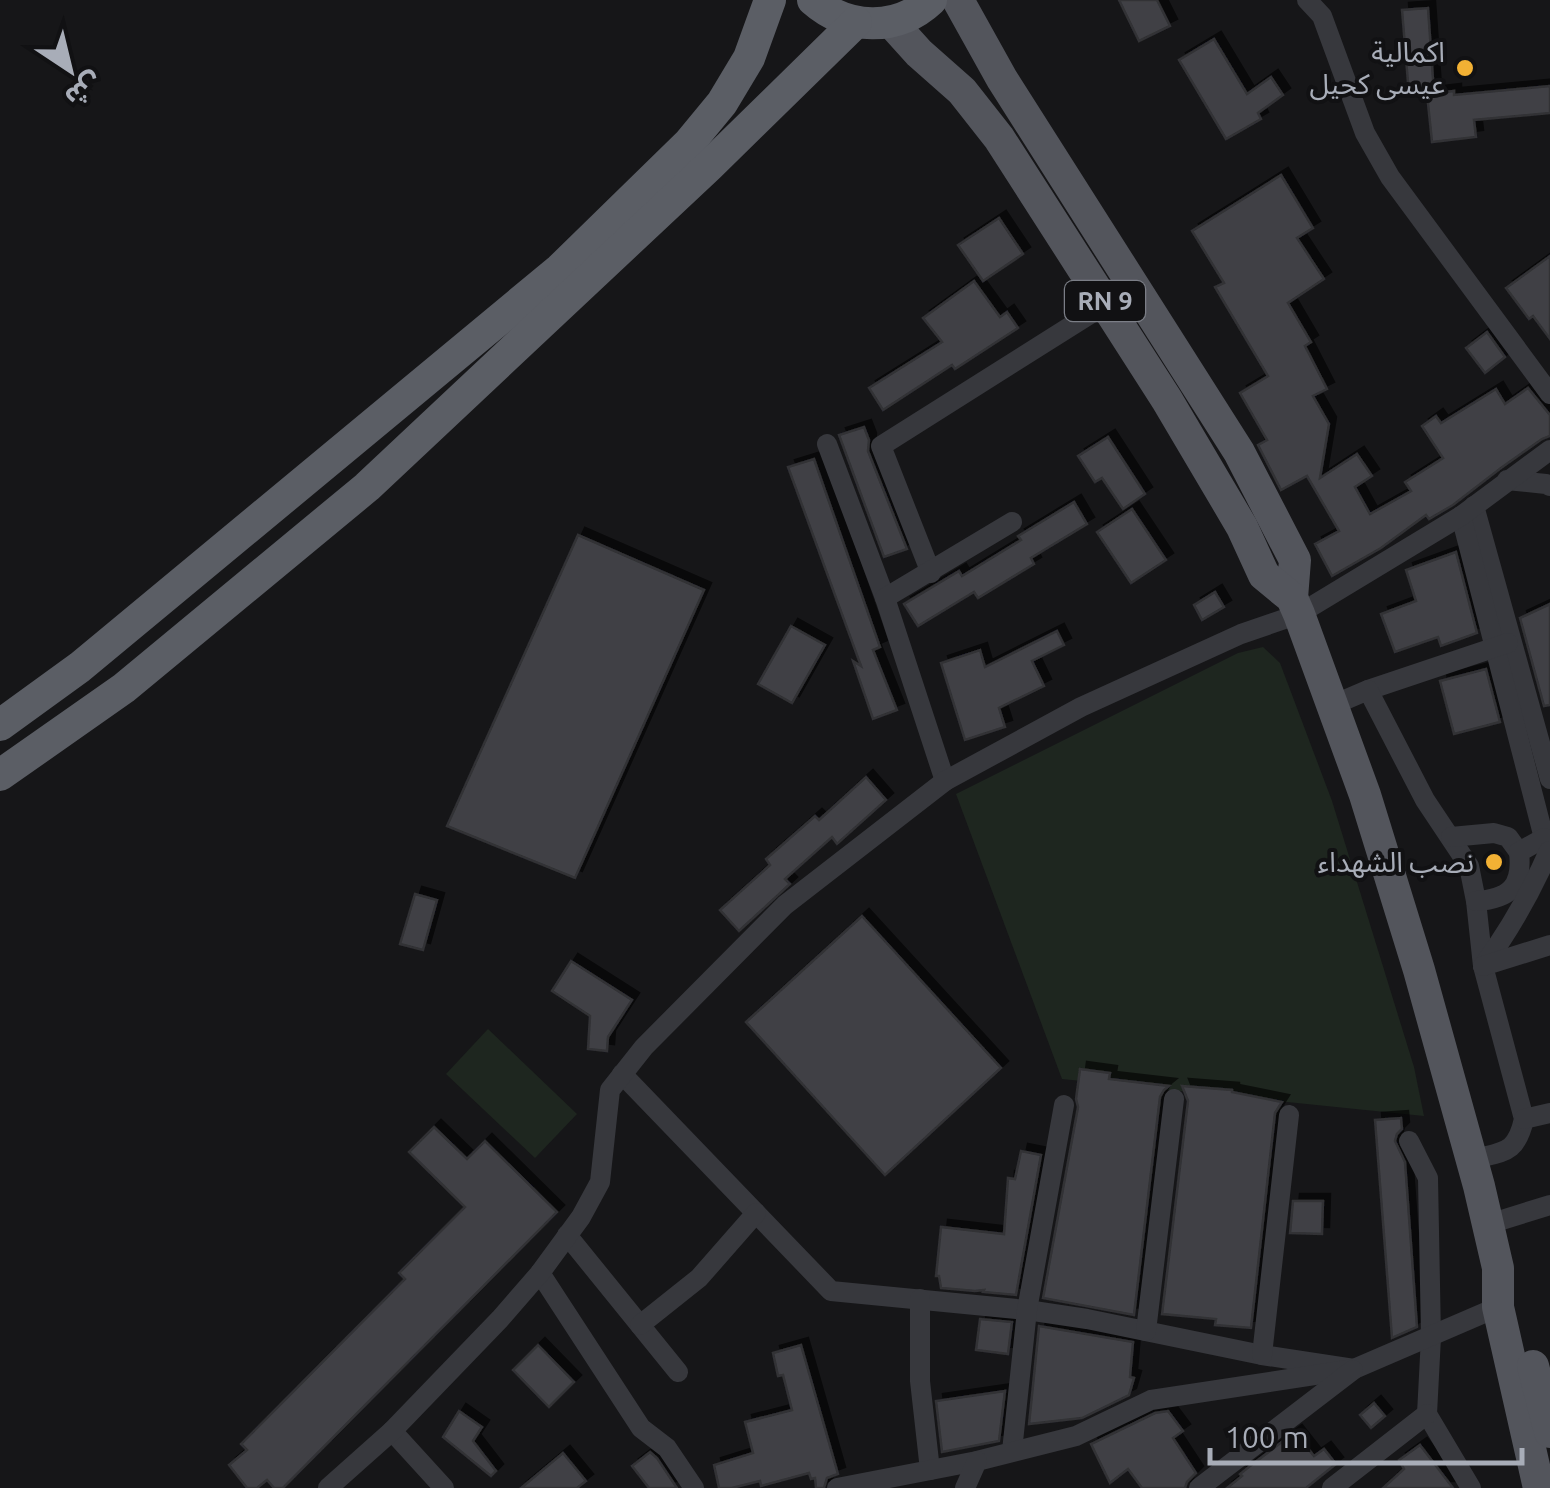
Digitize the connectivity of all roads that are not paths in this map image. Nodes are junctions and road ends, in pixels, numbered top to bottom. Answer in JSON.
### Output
{"nodes":[{"id":1,"x":770,"y":0,"type":"edge"},
{"id":2,"x":812,"y":0,"type":"edge"},
{"id":3,"x":931,"y":0,"type":"edge"},
{"id":4,"x":958,"y":0,"type":"edge"},
{"id":5,"x":1306,"y":0,"type":"edge"},
{"id":6,"x":856,"y":22,"type":"junction"},
{"id":7,"x":892,"y":22,"type":"junction"},
{"id":8,"x":1106,"y":304,"type":"junction"},
{"id":9,"x":1550,"y":394,"type":"edge"},
{"id":10,"x":827,"y":444,"type":"dead end"},
{"id":11,"x":1550,"y":450,"type":"edge"},
{"id":12,"x":1506,"y":480,"type":"junction"},
{"id":13,"x":1550,"y":486,"type":"edge"},
{"id":14,"x":1468,"y":511,"type":"junction"},
{"id":15,"x":1012,"y":522,"type":"dead end"},
{"id":16,"x":931,"y":573,"type":"junction"},
{"id":17,"x":885,"y":598,"type":"junction"},
{"id":18,"x":1296,"y":606,"type":"junction"},
{"id":19,"x":1504,"y":644,"type":"junction"},
{"id":20,"x":1368,"y":690,"type":"junction"},
{"id":21,"x":1333,"y":705,"type":"junction"},
{"id":22,"x":0,"y":726,"type":"edge"},
{"id":23,"x":0,"y":775,"type":"edge"},
{"id":24,"x":1550,"y":778,"type":"edge"},
{"id":25,"x":946,"y":781,"type":"junction"},
{"id":26,"x":1451,"y":837,"type":"junction"},
{"id":27,"x":1548,"y":848,"type":"edge"},
{"id":28,"x":1519,"y":852,"type":"junction"},
{"id":29,"x":1476,"y":901,"type":"junction"},
{"id":30,"x":1550,"y":945,"type":"edge"},
{"id":31,"x":1482,"y":966,"type":"junction"},
{"id":32,"x":622,"y":1074,"type":"junction"},
{"id":33,"x":1174,"y":1099,"type":"dead end"},
{"id":34,"x":1064,"y":1105,"type":"dead end"},
{"id":35,"x":1550,"y":1113,"type":"edge"},
{"id":36,"x":1288,"y":1115,"type":"dead end"},
{"id":37,"x":1524,"y":1119,"type":"junction"},
{"id":38,"x":1410,"y":1141,"type":"dead end"},
{"id":39,"x":1471,"y":1160,"type":"junction"},
{"id":40,"x":1550,"y":1205,"type":"edge"},
{"id":41,"x":756,"y":1213,"type":"junction"},
{"id":42,"x":1489,"y":1224,"type":"junction"},
{"id":43,"x":567,"y":1235,"type":"junction"},
{"id":44,"x":1498,"y":1268,"type":"junction"},
{"id":45,"x":540,"y":1273,"type":"junction"},
{"id":46,"x":920,"y":1300,"type":"junction"},
{"id":47,"x":1498,"y":1306,"type":"junction"},
{"id":48,"x":1027,"y":1310,"type":"junction"},
{"id":49,"x":640,"y":1325,"type":"junction"},
{"id":50,"x":1146,"y":1331,"type":"junction"},
{"id":51,"x":1430,"y":1337,"type":"junction"},
{"id":52,"x":1262,"y":1355,"type":"junction"},
{"id":53,"x":1541,"y":1356,"type":"edge"},
{"id":54,"x":1354,"y":1368,"type":"junction"},
{"id":55,"x":678,"y":1372,"type":"dead end"},
{"id":56,"x":1428,"y":1414,"type":"junction"},
{"id":57,"x":392,"y":1431,"type":"junction"},
{"id":58,"x":1550,"y":1432,"type":"edge"},
{"id":59,"x":1012,"y":1451,"type":"junction"},
{"id":60,"x":976,"y":1461,"type":"junction"},
{"id":61,"x":930,"y":1470,"type":"junction"},
{"id":62,"x":328,"y":1488,"type":"edge"},
{"id":63,"x":444,"y":1488,"type":"edge"},
{"id":64,"x":694,"y":1488,"type":"edge"},
{"id":65,"x":837,"y":1488,"type":"edge"},
{"id":66,"x":965,"y":1488,"type":"edge"},
{"id":67,"x":1199,"y":1488,"type":"edge"},
{"id":68,"x":1332,"y":1488,"type":"edge"},
{"id":69,"x":1471,"y":1488,"type":"edge"},
{"id":70,"x":1539,"y":1488,"type":"edge"}],
"edges":[{"from":1,"to":22,"type":"highway"},
{"from":2,"to":6,"type":"highway"},
{"from":3,"to":7,"type":"highway"},
{"from":4,"to":18,"type":"main road","number":"RN 9"},
{"from":5,"to":9,"type":"street"},
{"from":6,"to":7,"type":"highway"},
{"from":6,"to":23,"type":"highway"},
{"from":7,"to":8,"type":"main road","number":"RN 9"},
{"from":8,"to":16,"type":"street"},
{"from":8,"to":18,"type":"main road","number":"RN 9"},
{"from":10,"to":17,"type":"street"},
{"from":11,"to":12,"type":"street"},
{"from":12,"to":13,"type":"street"},
{"from":12,"to":14,"type":"street"},
{"from":14,"to":18,"type":"street"},
{"from":14,"to":19,"type":"street"},
{"from":15,"to":16,"type":"street"},
{"from":16,"to":17,"type":"street"},
{"from":17,"to":25,"type":"street"},
{"from":18,"to":21,"type":"main road","number":"RN 9"},
{"from":18,"to":25,"type":"street"},
{"from":19,"to":20,"type":"street"},
{"from":19,"to":24,"type":"street"},
{"from":19,"to":27,"type":"street"},
{"from":20,"to":21,"type":"street"},
{"from":20,"to":26,"type":"street"},
{"from":21,"to":39,"type":"main road","number":"RN 9"},
{"from":25,"to":32,"type":"street"},
{"from":26,"to":28,"type":"street"},
{"from":26,"to":29,"type":"street"},
{"from":27,"to":28,"type":"street"},
{"from":27,"to":31,"type":"street"},
{"from":28,"to":29,"type":"street"},
{"from":29,"to":31,"type":"street"},
{"from":30,"to":31,"type":"street"},
{"from":31,"to":37,"type":"street"},
{"from":32,"to":41,"type":"street"},
{"from":32,"to":43,"type":"street"},
{"from":33,"to":50,"type":"street"},
{"from":34,"to":48,"type":"street"},
{"from":35,"to":37,"type":"street"},
{"from":36,"to":52,"type":"street"},
{"from":37,"to":39,"type":"street"},
{"from":38,"to":51,"type":"street"},
{"from":39,"to":42,"type":"main road","number":"RN 9"},
{"from":40,"to":42,"type":"street"},
{"from":41,"to":46,"type":"street"},
{"from":41,"to":49,"type":"street"},
{"from":42,"to":44,"type":"main road","number":"RN 9"},
{"from":43,"to":45,"type":"street"},
{"from":43,"to":49,"type":"street"},
{"from":44,"to":47,"type":"main road","number":"RN 9"},
{"from":44,"to":53,"type":"main road","number":"RN 9"},
{"from":45,"to":57,"type":"street"},
{"from":45,"to":64,"type":"street"},
{"from":46,"to":48,"type":"street"},
{"from":46,"to":61,"type":"street"},
{"from":47,"to":51,"type":"street"},
{"from":47,"to":70,"type":"main road","number":"RN 9"},
{"from":48,"to":50,"type":"street"},
{"from":48,"to":59,"type":"street"},
{"from":49,"to":55,"type":"street"},
{"from":50,"to":52,"type":"street"},
{"from":51,"to":54,"type":"street"},
{"from":51,"to":56,"type":"street"},
{"from":52,"to":54,"type":"street"},
{"from":53,"to":58,"type":"main road","number":"RN 9"},
{"from":54,"to":59,"type":"street"},
{"from":54,"to":67,"type":"street"},
{"from":56,"to":68,"type":"street"},
{"from":56,"to":69,"type":"street"},
{"from":57,"to":62,"type":"street"},
{"from":57,"to":63,"type":"street"},
{"from":59,"to":60,"type":"street"},
{"from":60,"to":61,"type":"street"},
{"from":60,"to":66,"type":"street"},
{"from":61,"to":65,"type":"street"}]}
